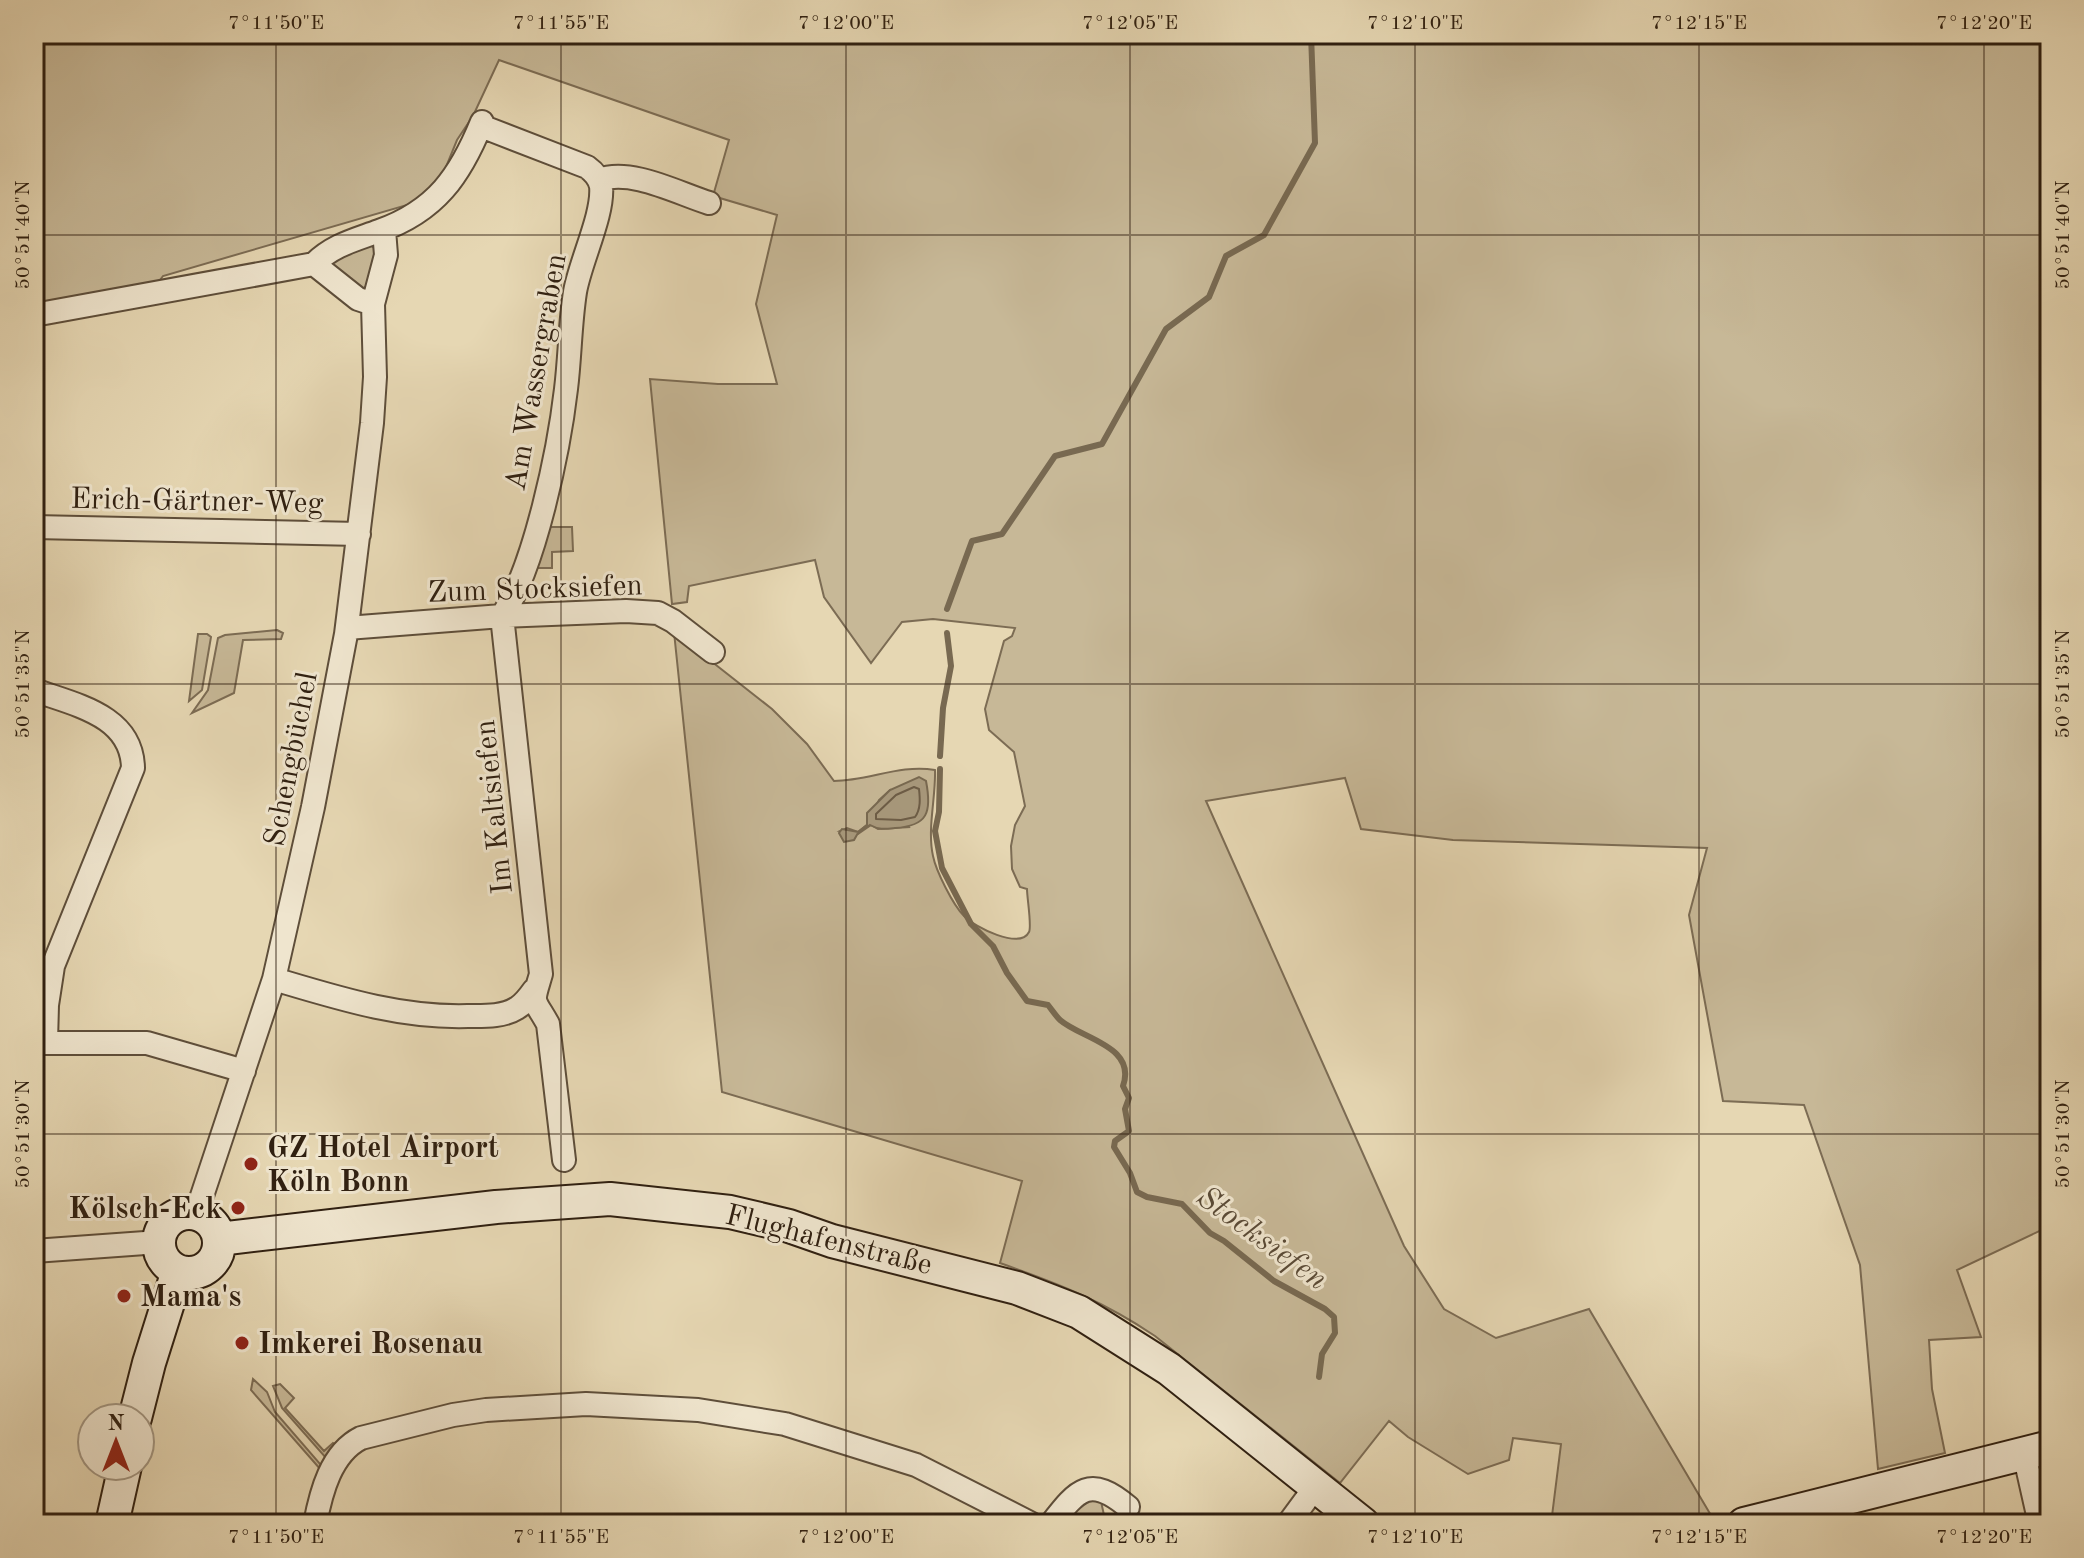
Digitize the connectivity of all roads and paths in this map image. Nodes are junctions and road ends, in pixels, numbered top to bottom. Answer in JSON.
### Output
{"nodes":[{"id":1,"x":599,"y":180,"type":"junction"},
{"id":2,"x":709,"y":203,"type":"dead end"},
{"id":3,"x":384,"y":230,"type":"junction"},
{"id":4,"x":314,"y":264,"type":"junction"},
{"id":5,"x":373,"y":304,"type":"junction"},
{"id":6,"x":34,"y":315,"type":"edge"},
{"id":7,"x":34,"y":527,"type":"edge"},
{"id":8,"x":359,"y":534,"type":"junction"},
{"id":9,"x":502,"y":616,"type":"junction"},
{"id":10,"x":347,"y":628,"type":"junction"},
{"id":11,"x":713,"y":652,"type":"dead end"},
{"id":12,"x":34,"y":690,"type":"edge"},
{"id":13,"x":274,"y":979,"type":"junction"},
{"id":14,"x":534,"y":990,"type":"junction"},
{"id":15,"x":40,"y":1042,"type":"edge"},
{"id":16,"x":244,"y":1071,"type":"junction"},
{"id":17,"x":564,"y":1160,"type":"dead end"},
{"id":18,"x":196,"y":1214,"type":"junction"},
{"id":19,"x":219,"y":1239,"type":"junction"},
{"id":20,"x":159,"y":1242,"type":"junction"},
{"id":21,"x":34,"y":1251,"type":"edge"},
{"id":22,"x":178,"y":1271,"type":"junction"},
{"id":23,"x":139,"y":1402,"type":"edge"},
{"id":24,"x":2037,"y":1450,"type":"edge"},
{"id":25,"x":121,"y":1482,"type":"edge"},
{"id":26,"x":1316,"y":1486,"type":"junction"},
{"id":27,"x":1128,"y":1507,"type":"dead end"},
{"id":28,"x":112,"y":1524,"type":"edge"},
{"id":29,"x":315,"y":1524,"type":"edge"},
{"id":30,"x":1032,"y":1524,"type":"edge"},
{"id":31,"x":1051,"y":1524,"type":"edge"},
{"id":32,"x":1288,"y":1524,"type":"edge"},
{"id":33,"x":1363,"y":1524,"type":"edge"},
{"id":34,"x":1744,"y":1524,"type":"edge"},
{"id":35,"x":2040,"y":1524,"type":"edge"}],
"edges":[{"from":1,"to":2,"type":"street"},
{"from":1,"to":3,"type":"street"},
{"from":1,"to":9,"type":"street","name":"Am Wassergraben"},
{"from":3,"to":4,"type":"street"},
{"from":3,"to":5,"type":"street","name":"Schengbüchel"},
{"from":4,"to":5,"type":"street"},
{"from":4,"to":6,"type":"street"},
{"from":5,"to":8,"type":"street","name":"Schengbüchel"},
{"from":7,"to":8,"type":"street","name":"Erich-Gärtner-Weg"},
{"from":8,"to":10,"type":"street","name":"Schengbüchel"},
{"from":9,"to":10,"type":"street","name":"Zum Stocksiefen"},
{"from":9,"to":11,"type":"street","name":"Zum Stocksiefen"},
{"from":9,"to":14,"type":"street","name":"Im Kaltsiefen"},
{"from":10,"to":13,"type":"street","name":"Schengbüchel"},
{"from":12,"to":15,"type":"street"},
{"from":13,"to":14,"type":"street"},
{"from":13,"to":16,"type":"street","name":"Schengbüchel"},
{"from":14,"to":17,"type":"street","name":"Im Kaltsiefen"},
{"from":15,"to":16,"type":"street"},
{"from":16,"to":18,"type":"street","name":"Schengbüchel"},
{"from":18,"to":19,"type":"main road"},
{"from":18,"to":20,"type":"main road"},
{"from":19,"to":22,"type":"main road"},
{"from":19,"to":26,"type":"main road","name":"Flughafenstraße"},
{"from":20,"to":21,"type":"street"},
{"from":20,"to":22,"type":"main road"},
{"from":22,"to":23,"type":"main road"},
{"from":24,"to":34,"type":"main road"},
{"from":24,"to":35,"type":"street"},
{"from":25,"to":28,"type":"main road"},
{"from":26,"to":32,"type":"street"},
{"from":26,"to":33,"type":"main road","name":"Flughafenstraße"},
{"from":27,"to":31,"type":"street"},
{"from":29,"to":30,"type":"street"}]}
